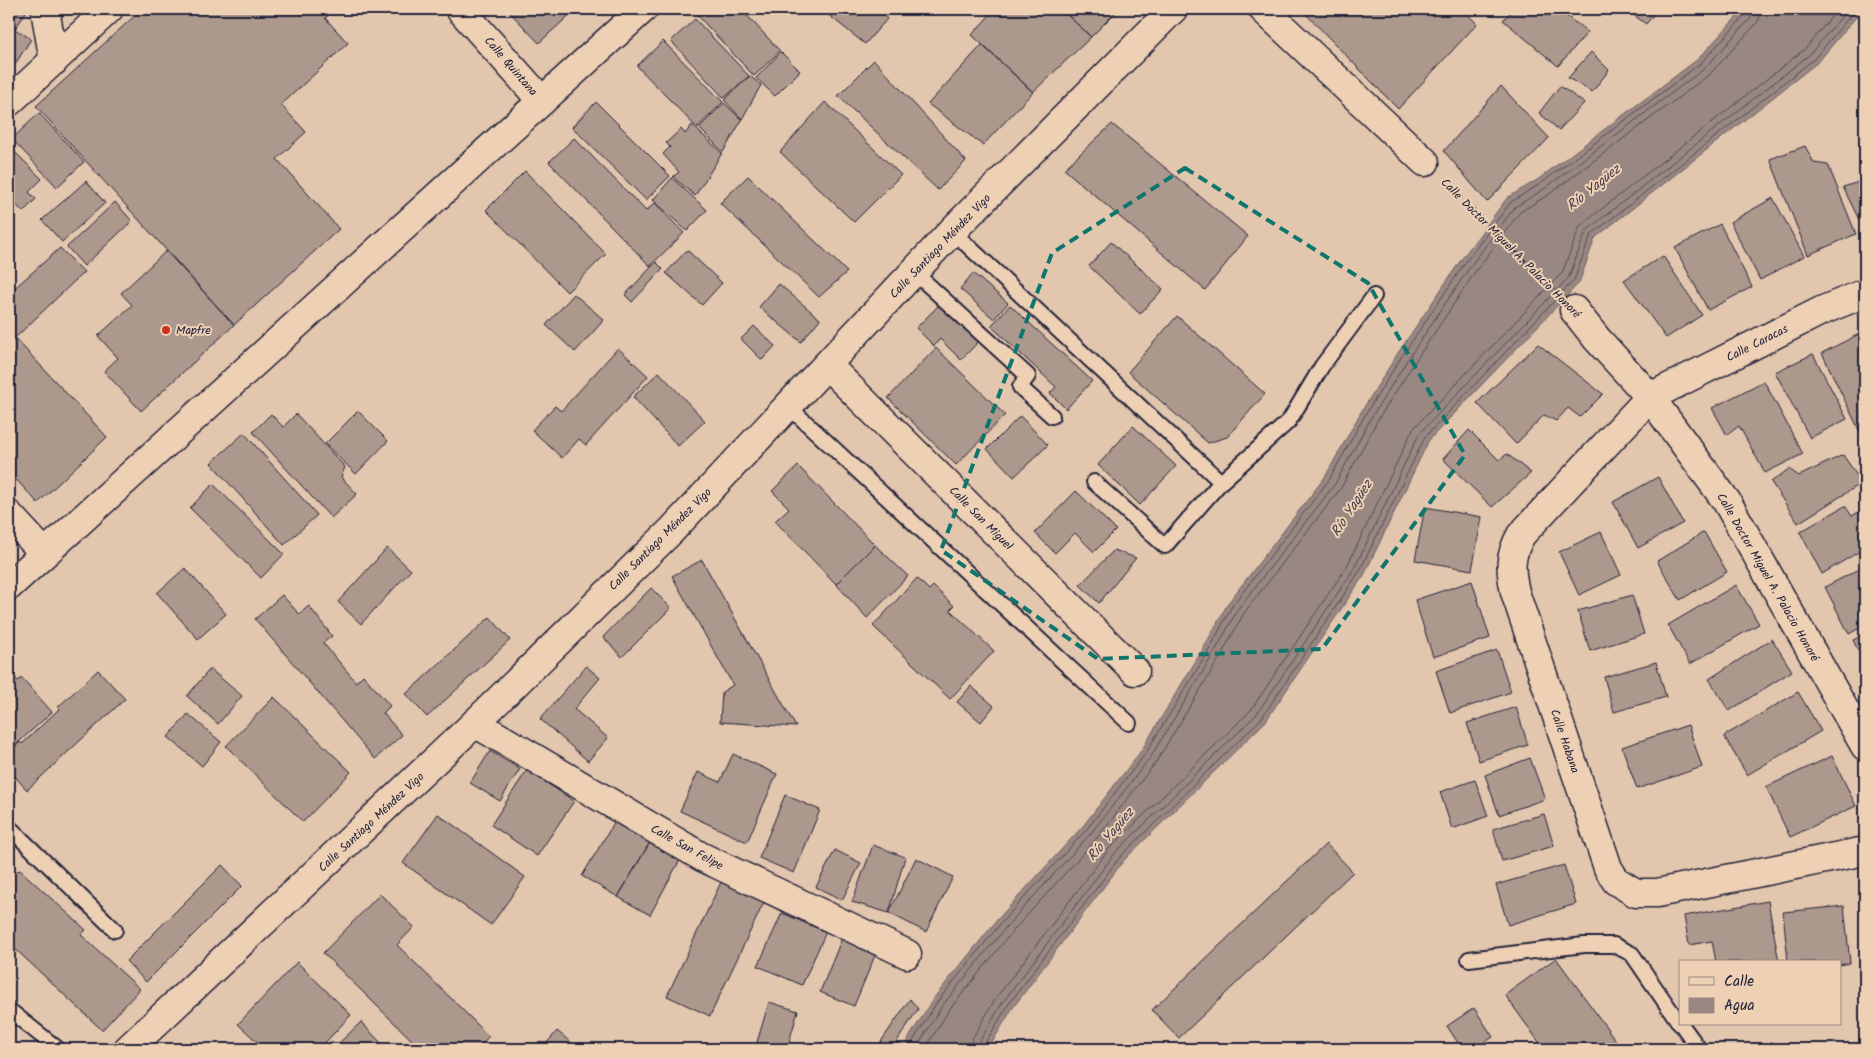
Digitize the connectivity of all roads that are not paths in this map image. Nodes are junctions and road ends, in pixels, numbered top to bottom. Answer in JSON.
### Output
{"nodes":[{"id":1,"x":49,"y":9,"type":"edge"},
{"id":2,"x":110,"y":9,"type":"edge"},
{"id":3,"x":460,"y":9,"type":"edge"},
{"id":4,"x":643,"y":9,"type":"edge"},
{"id":5,"x":1173,"y":9,"type":"edge"},
{"id":6,"x":1263,"y":9,"type":"edge"},
{"id":7,"x":54,"y":61,"type":"junction"},
{"id":8,"x":9,"y":102,"type":"edge"},
{"id":9,"x":542,"y":102,"type":"junction"},
{"id":10,"x":1425,"y":162,"type":"road end"},
{"id":11,"x":952,"y":231,"type":"junction"},
{"id":12,"x":914,"y":272,"type":"junction"},
{"id":13,"x":1865,"y":293,"type":"edge"},
{"id":14,"x":1374,"y":296,"type":"dead end"},
{"id":15,"x":1574,"y":310,"type":"road end"},
{"id":16,"x":827,"y":365,"type":"junction"},
{"id":17,"x":1650,"y":397,"type":"junction"},
{"id":18,"x":788,"y":406,"type":"junction"},
{"id":19,"x":1052,"y":416,"type":"dead end"},
{"id":20,"x":1094,"y":482,"type":"dead end"},
{"id":21,"x":1221,"y":482,"type":"junction"},
{"id":22,"x":9,"y":515,"type":"edge"},
{"id":23,"x":44,"y":553,"type":"junction"},
{"id":24,"x":9,"y":586,"type":"edge"},
{"id":25,"x":1135,"y":671,"type":"dead end"},
{"id":26,"x":475,"y":723,"type":"junction"},
{"id":27,"x":1130,"y":723,"type":"dead end"},
{"id":28,"x":1865,"y":746,"type":"edge"},
{"id":29,"x":9,"y":827,"type":"edge"},
{"id":30,"x":1865,"y":851,"type":"edge"},
{"id":31,"x":115,"y":930,"type":"dead end"},
{"id":32,"x":907,"y":954,"type":"dead end"},
{"id":33,"x":1469,"y":960,"type":"dead end"},
{"id":34,"x":9,"y":1010,"type":"edge"},
{"id":35,"x":1679,"y":1023,"type":"edge"},
{"id":36,"x":1682,"y":1026,"type":"edge"},
{"id":37,"x":58,"y":1049,"type":"edge"},
{"id":38,"x":128,"y":1049,"type":"edge"},
{"id":39,"x":1699,"y":1049,"type":"edge"}],
"edges":[{"from":1,"to":7,"type":"street"},
{"from":2,"to":7,"type":"street"},
{"from":3,"to":9,"type":"street","name":"Calle Quintana"},
{"from":4,"to":9,"type":"street"},
{"from":5,"to":11,"type":"street","name":"Calle Santiago Méndez Vigo"},
{"from":6,"to":10,"type":"street"},
{"from":7,"to":8,"type":"street"},
{"from":9,"to":23,"type":"street"},
{"from":11,"to":12,"type":"street","name":"Calle Santiago Méndez Vigo"},
{"from":11,"to":21,"type":"lane"},
{"from":12,"to":16,"type":"street","name":"Calle Santiago Méndez Vigo"},
{"from":12,"to":19,"type":"lane"},
{"from":13,"to":17,"type":"street","name":"Calle Caracas"},
{"from":14,"to":21,"type":"lane"},
{"from":15,"to":17,"type":"street","name":"Calle Doctor Miguel A. Palacio Honoré"},
{"from":16,"to":18,"type":"street","name":"Calle Santiago Méndez Vigo"},
{"from":16,"to":25,"type":"street","name":"Calle San Miguel"},
{"from":17,"to":28,"type":"street","name":"Calle Doctor Miguel A. Palacio Honoré"},
{"from":17,"to":30,"type":"street","name":"Calle Habana"},
{"from":18,"to":26,"type":"street","name":"Calle Santiago Méndez Vigo"},
{"from":18,"to":27,"type":"lane"},
{"from":20,"to":21,"type":"lane"},
{"from":22,"to":23,"type":"street"},
{"from":23,"to":24,"type":"street"},
{"from":26,"to":32,"type":"street","name":"Calle San Felipe"},
{"from":26,"to":38,"type":"street","name":"Calle Santiago Méndez Vigo"},
{"from":29,"to":31,"type":"lane"},
{"from":33,"to":35,"type":"lane"},
{"from":34,"to":37,"type":"lane"},
{"from":36,"to":39,"type":"lane"}]}
